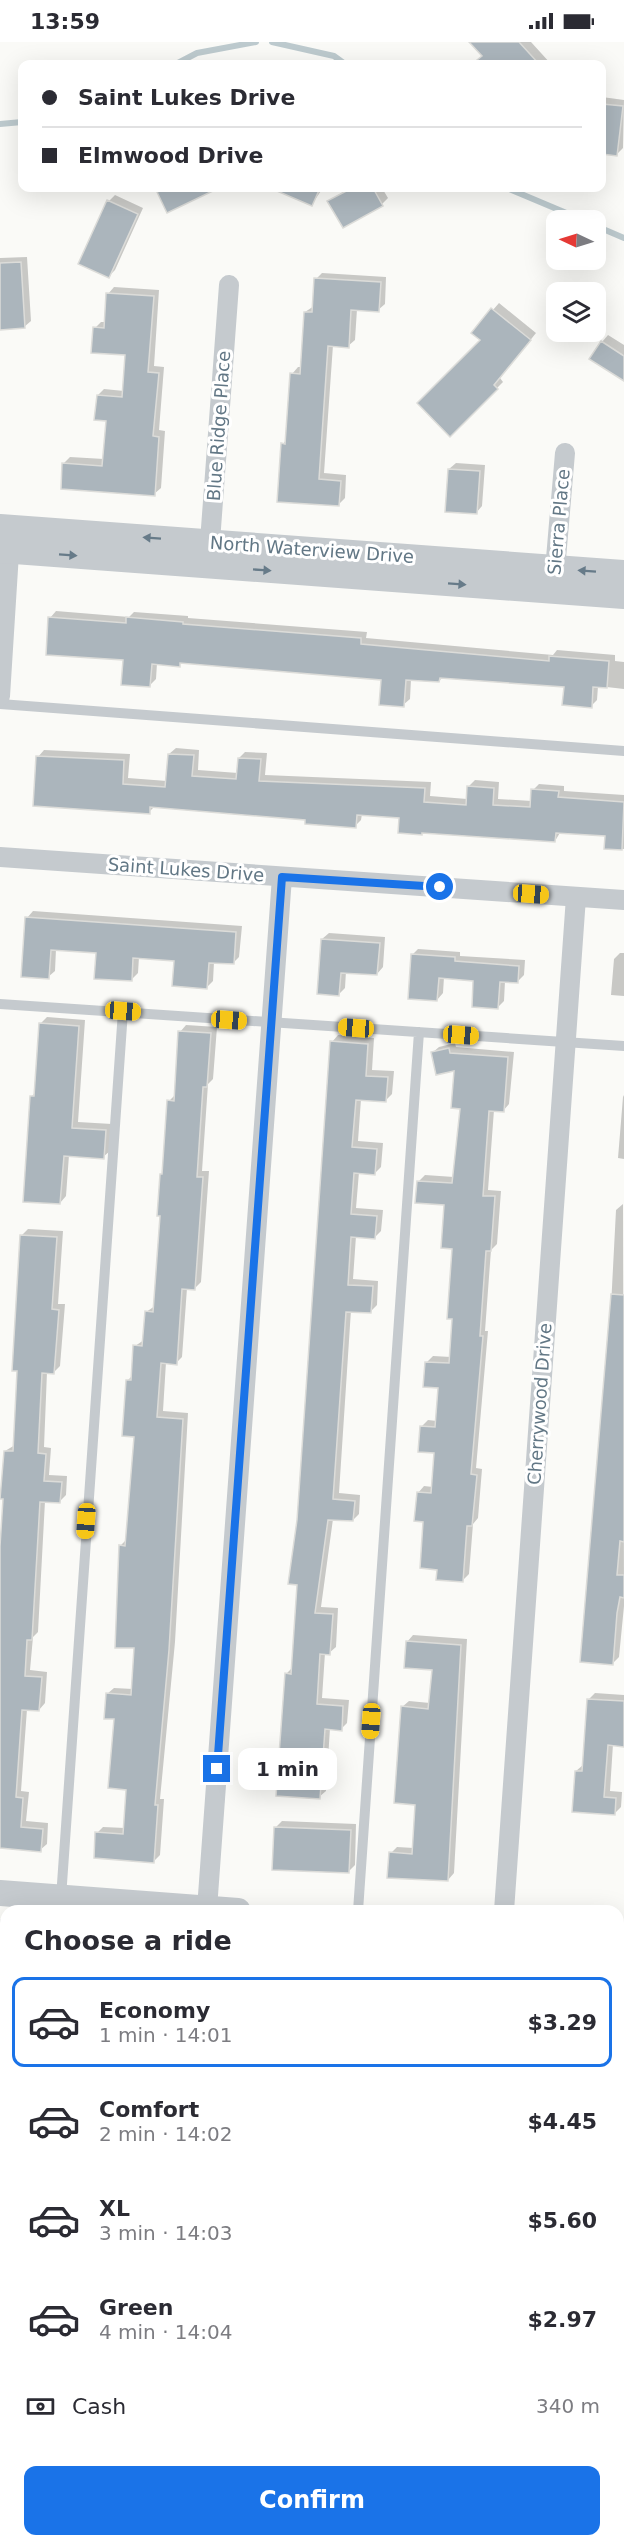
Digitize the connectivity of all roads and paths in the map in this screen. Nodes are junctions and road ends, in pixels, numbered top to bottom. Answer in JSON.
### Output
{"nodes":[{"id":1,"x":229,"y":285,"type":"dead end"},
{"id":2,"x":565,"y":453,"type":"dead end"},
{"id":3,"x":5,"y":539,"type":"edge"},
{"id":4,"x":209,"y":554,"type":"junction"},
{"id":5,"x":624,"y":573,"type":"edge"},
{"id":6,"x":555,"y":580,"type":"junction"},
{"id":7,"x":624,"y":596,"type":"edge"},
{"id":8,"x":0,"y":696,"type":"edge"},
{"id":9,"x":0,"y":704,"type":"edge"},
{"id":10,"x":624,"y":751,"type":"edge"},
{"id":11,"x":0,"y":856,"type":"edge"},
{"id":12,"x":282,"y":877,"type":"junction"},
{"id":13,"x":576,"y":897,"type":"junction"},
{"id":14,"x":624,"y":900,"type":"edge"},
{"id":15,"x":0,"y":1004,"type":"edge"},
{"id":16,"x":123,"y":1011,"type":"junction"},
{"id":17,"x":272,"y":1023,"type":"junction"},
{"id":18,"x":419,"y":1032,"type":"junction"},
{"id":19,"x":566,"y":1042,"type":"junction"},
{"id":20,"x":624,"y":1046,"type":"edge"},
{"id":21,"x":0,"y":1893,"type":"edge"},
{"id":22,"x":55,"y":1902,"type":"edge"},
{"id":23,"x":115,"y":1905,"type":"edge"},
{"id":24,"x":196,"y":1905,"type":"edge"},
{"id":25,"x":358,"y":1905,"type":"edge"},
{"id":26,"x":504,"y":1905,"type":"edge"}],
"edges":[{"from":1,"to":4,"type":"street","name":"Blue Ridge Place"},
{"from":2,"to":6,"type":"street","name":"Sierra Place"},
{"from":3,"to":4,"type":"street","name":"North Waterview Drive"},
{"from":3,"to":8,"type":"street"},
{"from":4,"to":6,"type":"street","name":"North Waterview Drive"},
{"from":5,"to":6,"type":"street","name":"North Waterview Drive","one_way":true},
{"from":6,"to":7,"type":"street","name":"North Waterview Drive"},
{"from":9,"to":10,"type":"lane"},
{"from":11,"to":12,"type":"street","name":"Saint Lukes Drive"},
{"from":12,"to":13,"type":"street","name":"Saint Lukes Drive"},
{"from":12,"to":17,"type":"street"},
{"from":13,"to":14,"type":"street","name":"Saint Lukes Drive"},
{"from":13,"to":19,"type":"street","name":"Cherrywood Drive"},
{"from":15,"to":16,"type":"lane"},
{"from":16,"to":17,"type":"lane"},
{"from":16,"to":22,"type":"lane"},
{"from":17,"to":18,"type":"lane"},
{"from":17,"to":24,"type":"street"},
{"from":18,"to":19,"type":"lane"},
{"from":18,"to":25,"type":"lane"},
{"from":19,"to":20,"type":"lane"},
{"from":19,"to":26,"type":"street","name":"Cherrywood Drive"},
{"from":21,"to":22,"type":"street"},
{"from":22,"to":23,"type":"street"}]}
